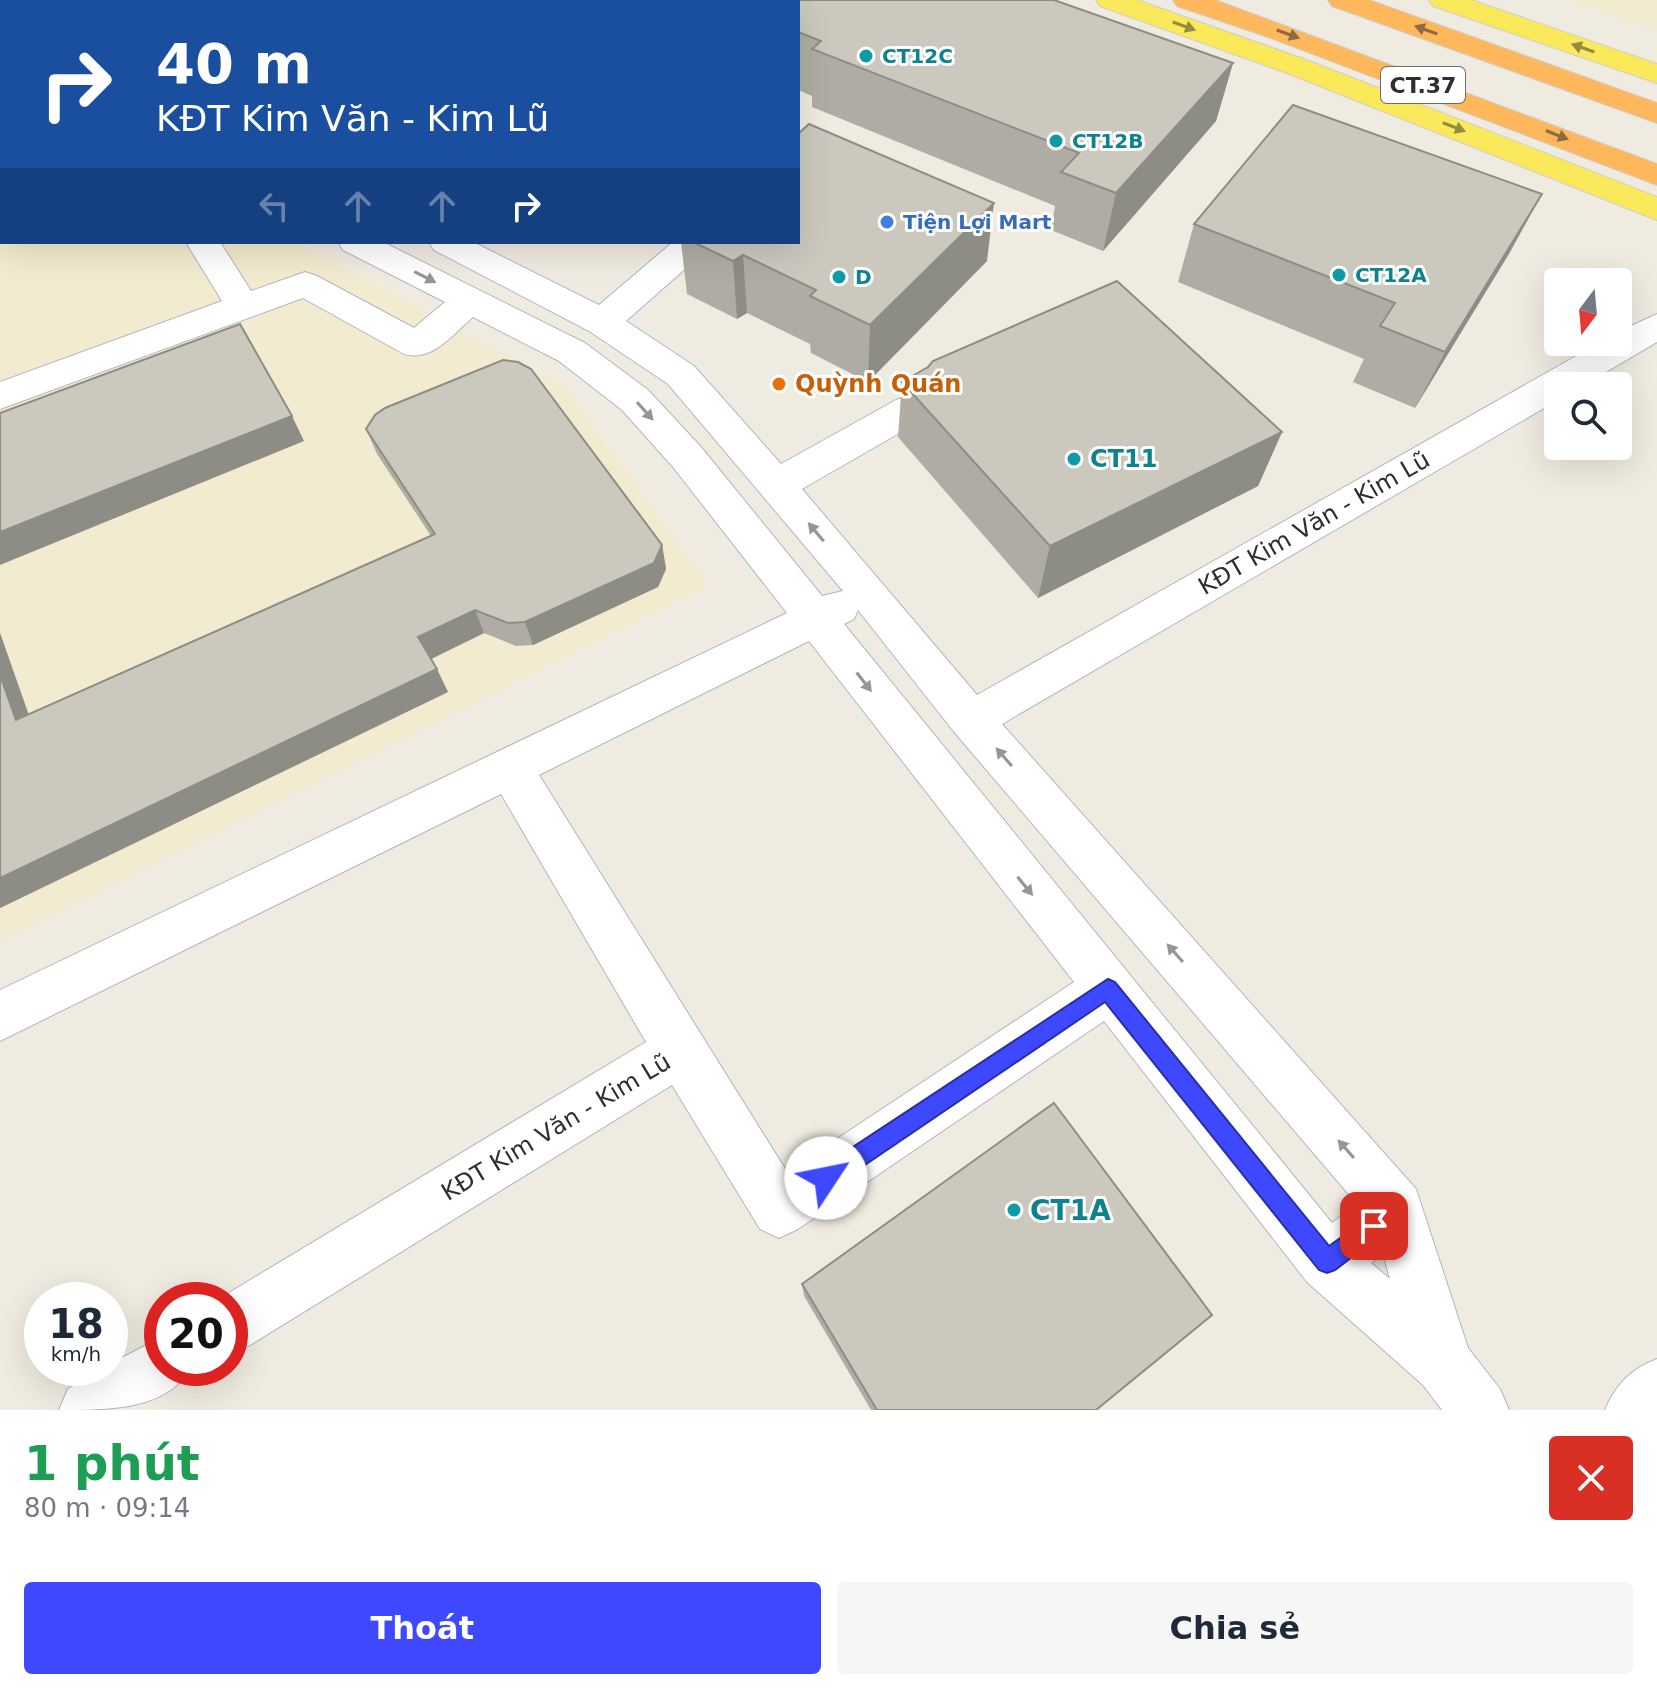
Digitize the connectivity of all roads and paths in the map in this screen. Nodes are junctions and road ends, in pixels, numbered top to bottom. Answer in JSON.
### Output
{"nodes":[{"id":1,"x":1110,"y":0,"type":"edge"},
{"id":2,"x":1187,"y":0,"type":"edge"},
{"id":3,"x":1342,"y":0,"type":"edge"},
{"id":4,"x":1443,"y":0,"type":"edge"},
{"id":5,"x":1657,"y":74,"type":"edge"},
{"id":6,"x":1657,"y":114,"type":"edge"},
{"id":7,"x":1657,"y":175,"type":"edge"},
{"id":8,"x":1657,"y":209,"type":"edge"},
{"id":9,"x":204,"y":244,"type":"edge"},
{"id":10,"x":359,"y":244,"type":"edge"},
{"id":11,"x":450,"y":244,"type":"edge"},
{"id":12,"x":691,"y":245,"type":"edge"},
{"id":13,"x":550,"y":294,"type":"junction"},
{"id":14,"x":471,"y":300,"type":"junction"},
{"id":15,"x":244,"y":308,"type":"junction"},
{"id":16,"x":514,"y":321,"type":"junction"},
{"id":17,"x":602,"y":322,"type":"junction"},
{"id":18,"x":1657,"y":326,"type":"edge"},
{"id":19,"x":0,"y":396,"type":"edge"},
{"id":20,"x":909,"y":410,"type":"edge"},
{"id":21,"x":731,"y":434,"type":"junction"},
{"id":22,"x":687,"y":457,"type":"junction"},
{"id":23,"x":776,"y":485,"type":"junction"},
{"id":24,"x":867,"y":591,"type":"junction"},
{"id":25,"x":816,"y":620,"type":"junction"},
{"id":26,"x":971,"y":720,"type":"junction"},
{"id":27,"x":510,"y":768,"type":"junction"},
{"id":28,"x":1108,"y":989,"type":"junction"},
{"id":29,"x":0,"y":1016,"type":"edge"},
{"id":30,"x":680,"y":1051,"type":"junction"},
{"id":31,"x":1397,"y":1208,"type":"junction"},
{"id":32,"x":1327,"y":1262,"type":"junction"},
{"id":33,"x":248,"y":1314,"type":"edge"},
{"id":34,"x":1444,"y":1364,"type":"junction"},
{"id":35,"x":144,"y":1377,"type":"edge"},
{"id":36,"x":1657,"y":1388,"type":"edge"},
{"id":37,"x":89,"y":1410,"type":"edge"},
{"id":38,"x":1479,"y":1410,"type":"edge"},
{"id":39,"x":1635,"y":1410,"type":"edge"}],
"edges":[{"from":1,"to":8,"type":"main road","one_way":true},
{"from":2,"to":7,"type":"highway","number":"CT.37","one_way":true},
{"from":6,"to":3,"type":"highway","number":"CT.37","one_way":true},
{"from":5,"to":4,"type":"main road","one_way":true},
{"from":9,"to":15,"type":"street"},
{"from":10,"to":14,"type":"street","one_way":true},
{"from":11,"to":13,"type":"street"},
{"from":12,"to":17,"type":"street"},
{"from":13,"to":16,"type":"street"},
{"from":13,"to":17,"type":"street"},
{"from":14,"to":15,"type":"street"},
{"from":14,"to":16,"type":"street"},
{"from":15,"to":19,"type":"street"},
{"from":16,"to":22,"type":"street","one_way":true},
{"from":17,"to":21,"type":"street"},
{"from":18,"to":26,"type":"street","name":"KĐT Kim Văn - Kim Lũ"},
{"from":20,"to":23,"type":"street"},
{"from":21,"to":22,"type":"street"},
{"from":21,"to":23,"type":"street"},
{"from":22,"to":25,"type":"street"},
{"from":24,"to":23,"type":"street","one_way":true},
{"from":24,"to":25,"type":"street"},
{"from":24,"to":26,"type":"street"},
{"from":25,"to":27,"type":"street"},
{"from":25,"to":28,"type":"street","one_way":true},
{"from":31,"to":26,"type":"street","one_way":true},
{"from":27,"to":29,"type":"street"},
{"from":27,"to":30,"type":"street","name":"KĐT Kim Văn - Kim Lũ"},
{"from":28,"to":30,"type":"street"},
{"from":28,"to":32,"type":"street"},
{"from":30,"to":33,"type":"street","name":"KĐT Kim Văn - Kim Lũ"},
{"from":31,"to":32,"type":"street"},
{"from":31,"to":34,"type":"street"},
{"from":32,"to":34,"type":"street"},
{"from":34,"to":38,"type":"street"},
{"from":35,"to":37,"type":"street"},
{"from":36,"to":39,"type":"street"}]}
